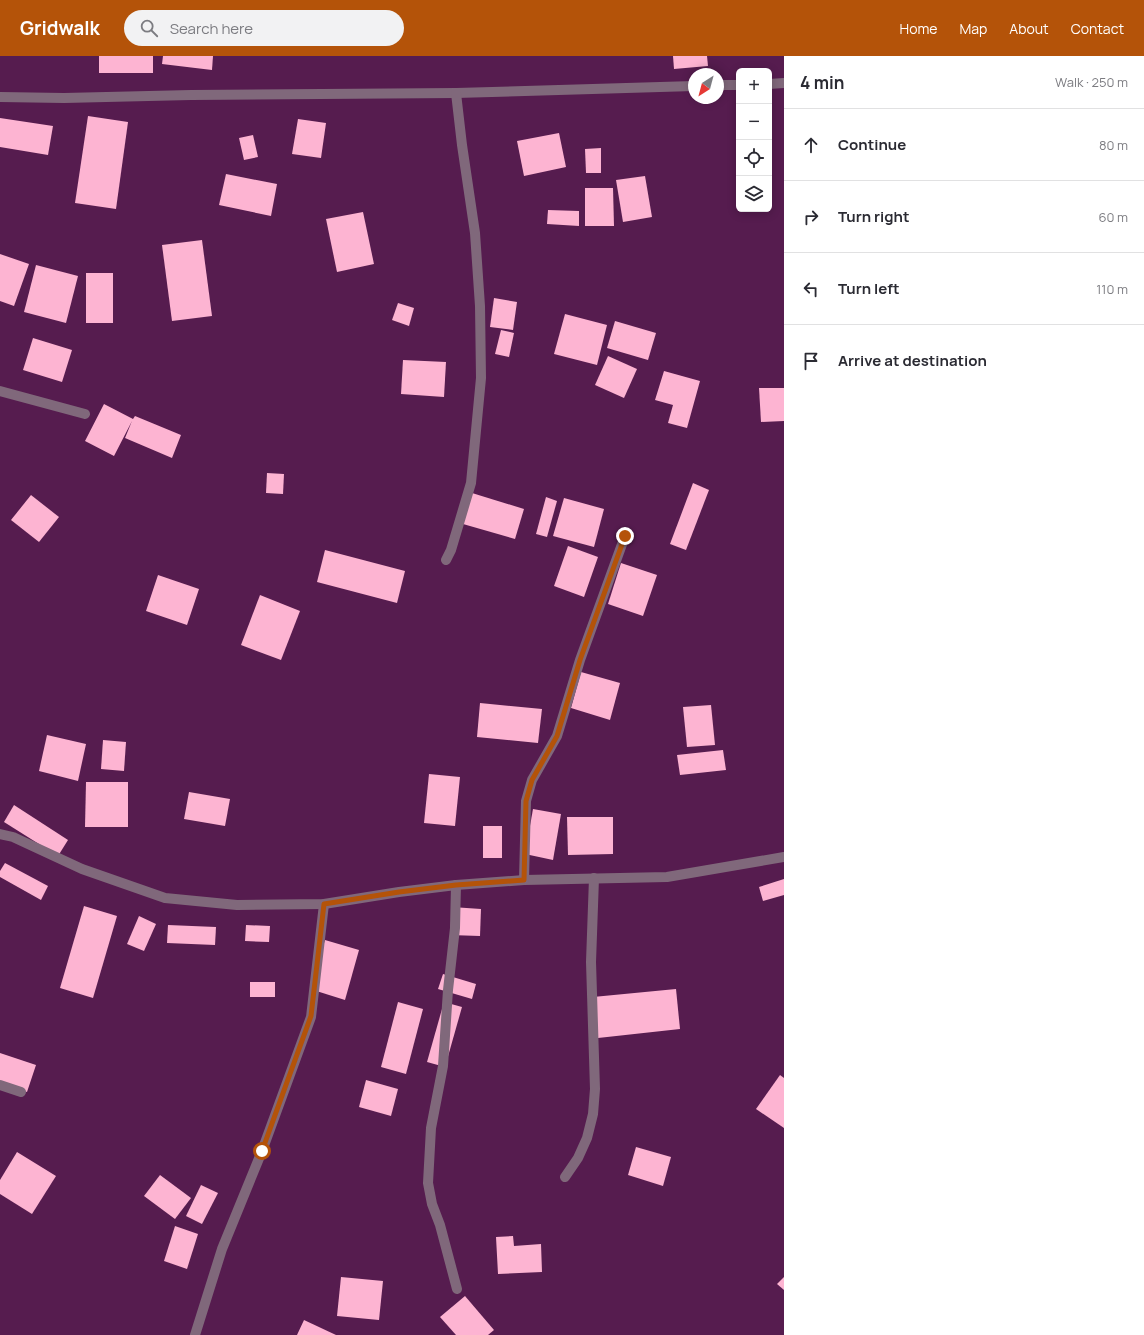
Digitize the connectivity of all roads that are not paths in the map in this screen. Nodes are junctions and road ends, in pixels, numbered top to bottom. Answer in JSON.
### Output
{"nodes":[{"id":1,"x":772,"y":84,"type":"edge"},
{"id":2,"x":784,"y":84,"type":"edge"},
{"id":3,"x":724,"y":85,"type":"edge"},
{"id":4,"x":736,"y":85,"type":"edge"},
{"id":5,"x":688,"y":86,"type":"edge"},
{"id":6,"x":456,"y":93,"type":"junction"},
{"id":7,"x":0,"y":97,"type":"edge"},
{"id":8,"x":0,"y":391,"type":"edge"},
{"id":9,"x":85,"y":414,"type":"dead end"},
{"id":10,"x":625,"y":536,"type":"dead end"},
{"id":11,"x":446,"y":560,"type":"dead end"},
{"id":12,"x":0,"y":834,"type":"edge"},
{"id":13,"x":784,"y":857,"type":"edge"},
{"id":14,"x":594,"y":878,"type":"junction"},
{"id":15,"x":524,"y":880,"type":"junction"},
{"id":16,"x":456,"y":885,"type":"junction"},
{"id":17,"x":324,"y":904,"type":"junction"},
{"id":18,"x":0,"y":1085,"type":"edge"},
{"id":19,"x":21,"y":1092,"type":"dead end"},
{"id":20,"x":565,"y":1177,"type":"dead end"},
{"id":21,"x":456,"y":1289,"type":"dead end"},
{"id":22,"x":195,"y":1335,"type":"edge"}],
"edges":[{"from":1,"to":2,"type":"street"},
{"from":3,"to":4,"type":"street"},
{"from":5,"to":6,"type":"street"},
{"from":6,"to":7,"type":"street"},
{"from":6,"to":11,"type":"street"},
{"from":8,"to":9,"type":"street"},
{"from":10,"to":15,"type":"street"},
{"from":12,"to":17,"type":"street"},
{"from":13,"to":14,"type":"street"},
{"from":14,"to":15,"type":"street"},
{"from":14,"to":20,"type":"street"},
{"from":15,"to":16,"type":"street"},
{"from":16,"to":17,"type":"street"},
{"from":16,"to":21,"type":"street"},
{"from":17,"to":22,"type":"street"},
{"from":18,"to":19,"type":"street"}]}
